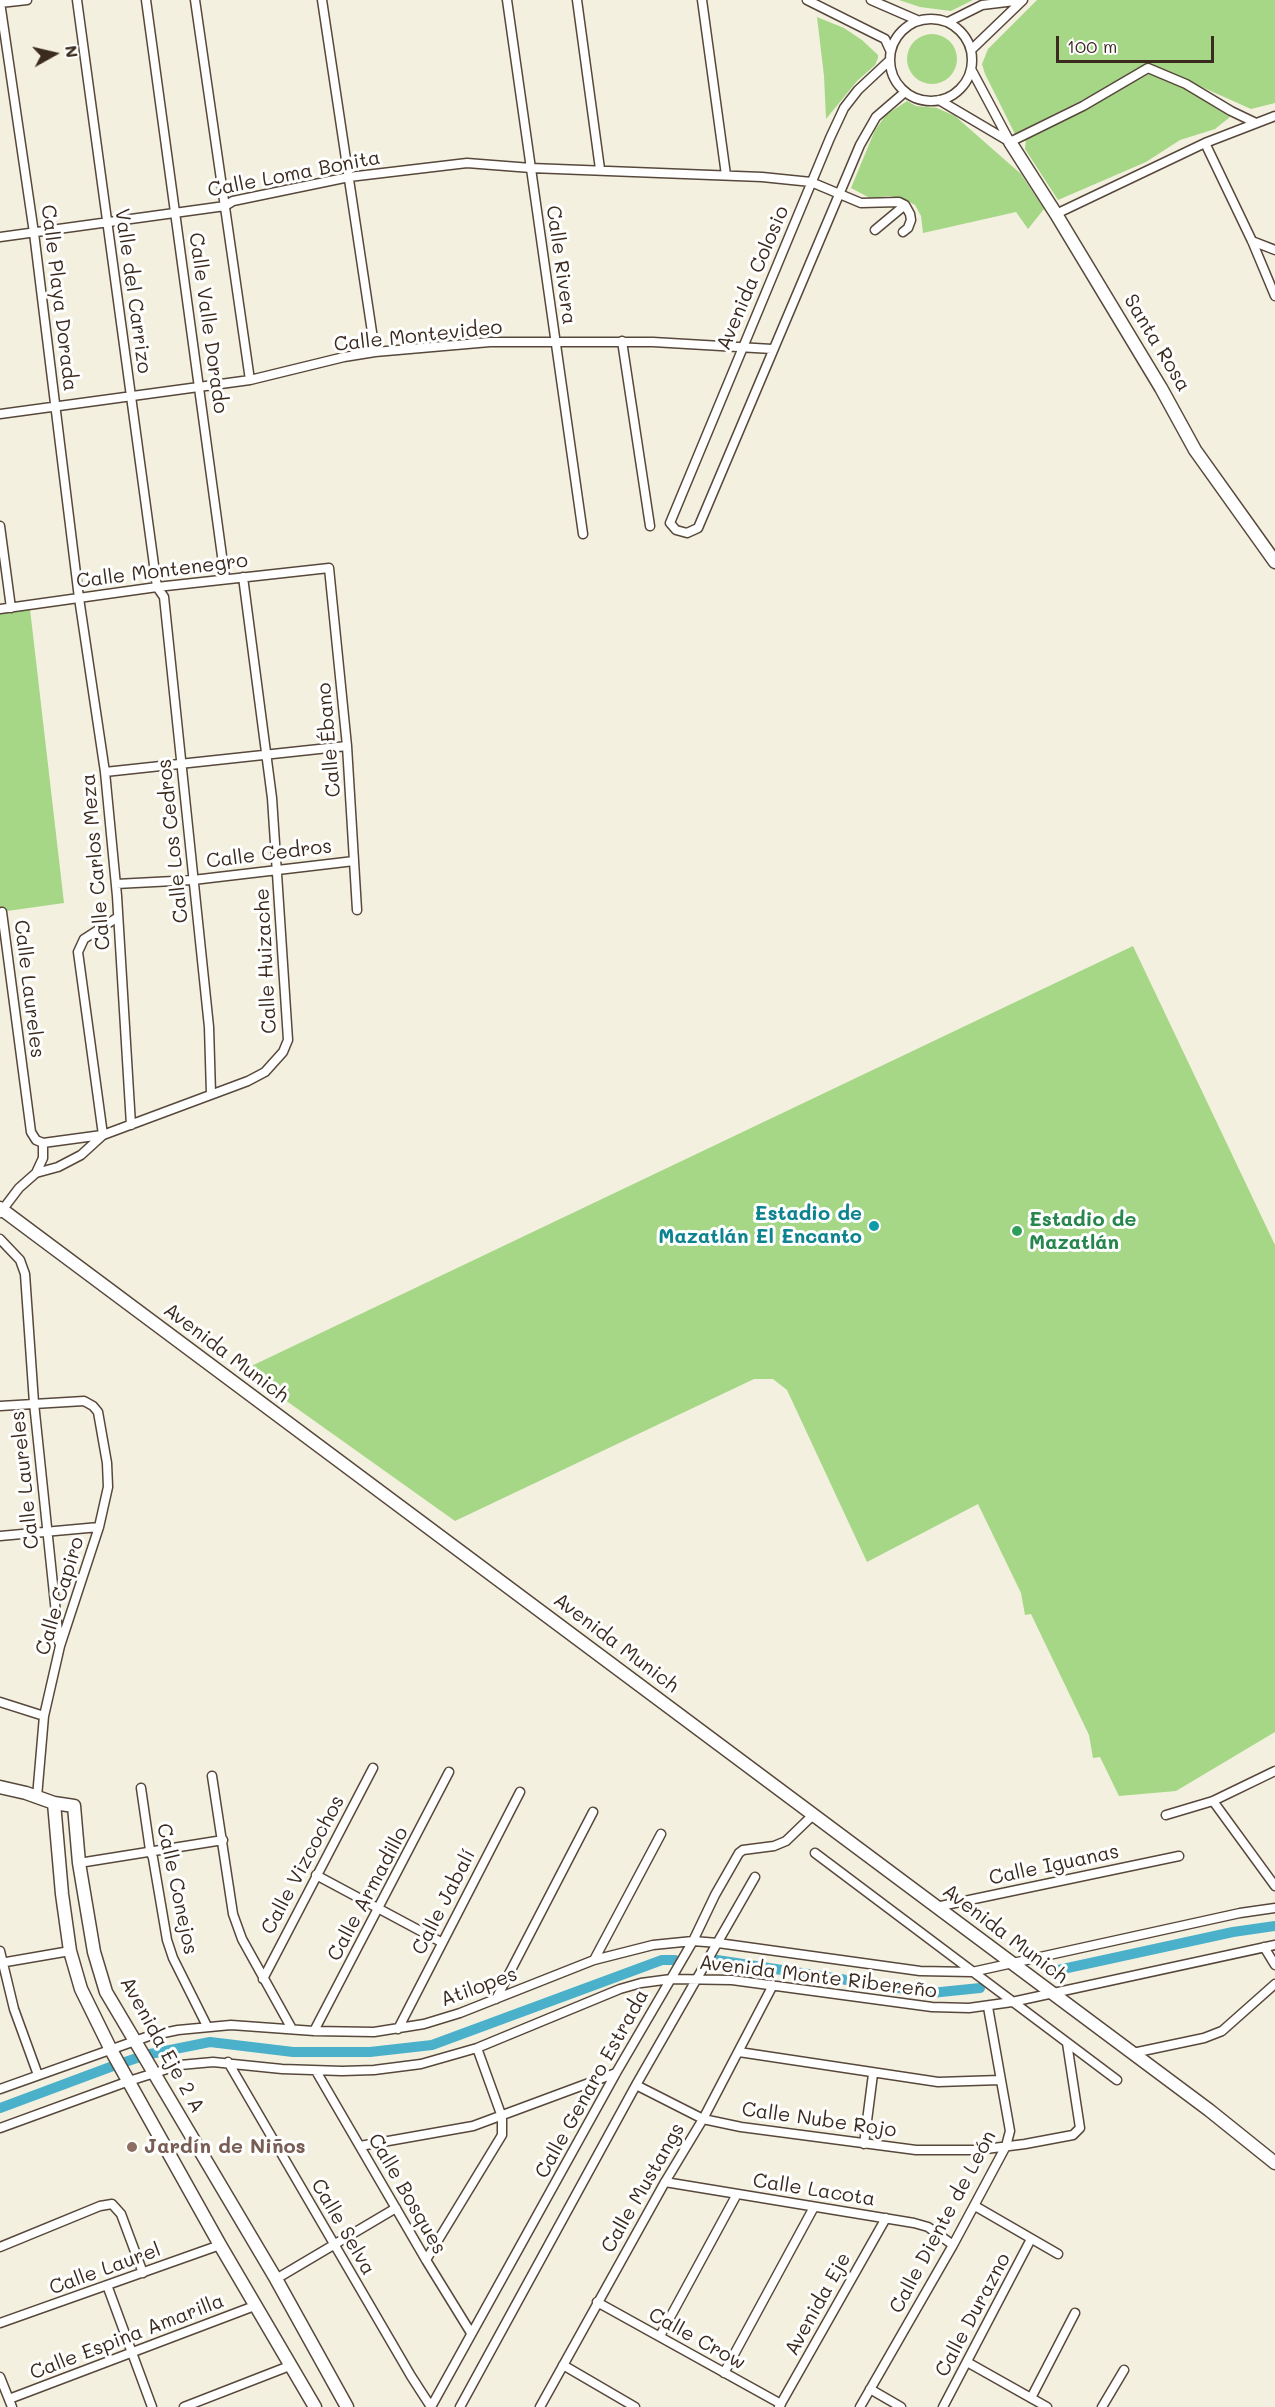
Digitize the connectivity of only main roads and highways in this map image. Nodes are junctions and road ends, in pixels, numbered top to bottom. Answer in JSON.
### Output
{"nodes":[{"id":1,"x":1010,"y":141,"type":"road end"},
{"id":2,"x":1275,"y":562,"type":"edge"},
{"id":3,"x":1,"y":1210,"type":"edge"},
{"id":4,"x":0,"y":1787,"type":"edge"},
{"id":5,"x":54,"y":1803,"type":"junction"},
{"id":6,"x":1275,"y":2163,"type":"edge"},
{"id":7,"x":315,"y":2407,"type":"edge"},
{"id":8,"x":347,"y":2407,"type":"edge"}],
"edges":[{"from":1,"to":2,"type":"main road","name":"Santa Rosa"},
{"from":3,"to":6,"type":"main road","name":"Avenida Munich"},
{"from":4,"to":5,"type":"main road"},
{"from":5,"to":7,"type":"main road"},
{"from":5,"to":8,"type":"main road","name":"Avenida Eje 2 A"}]}
